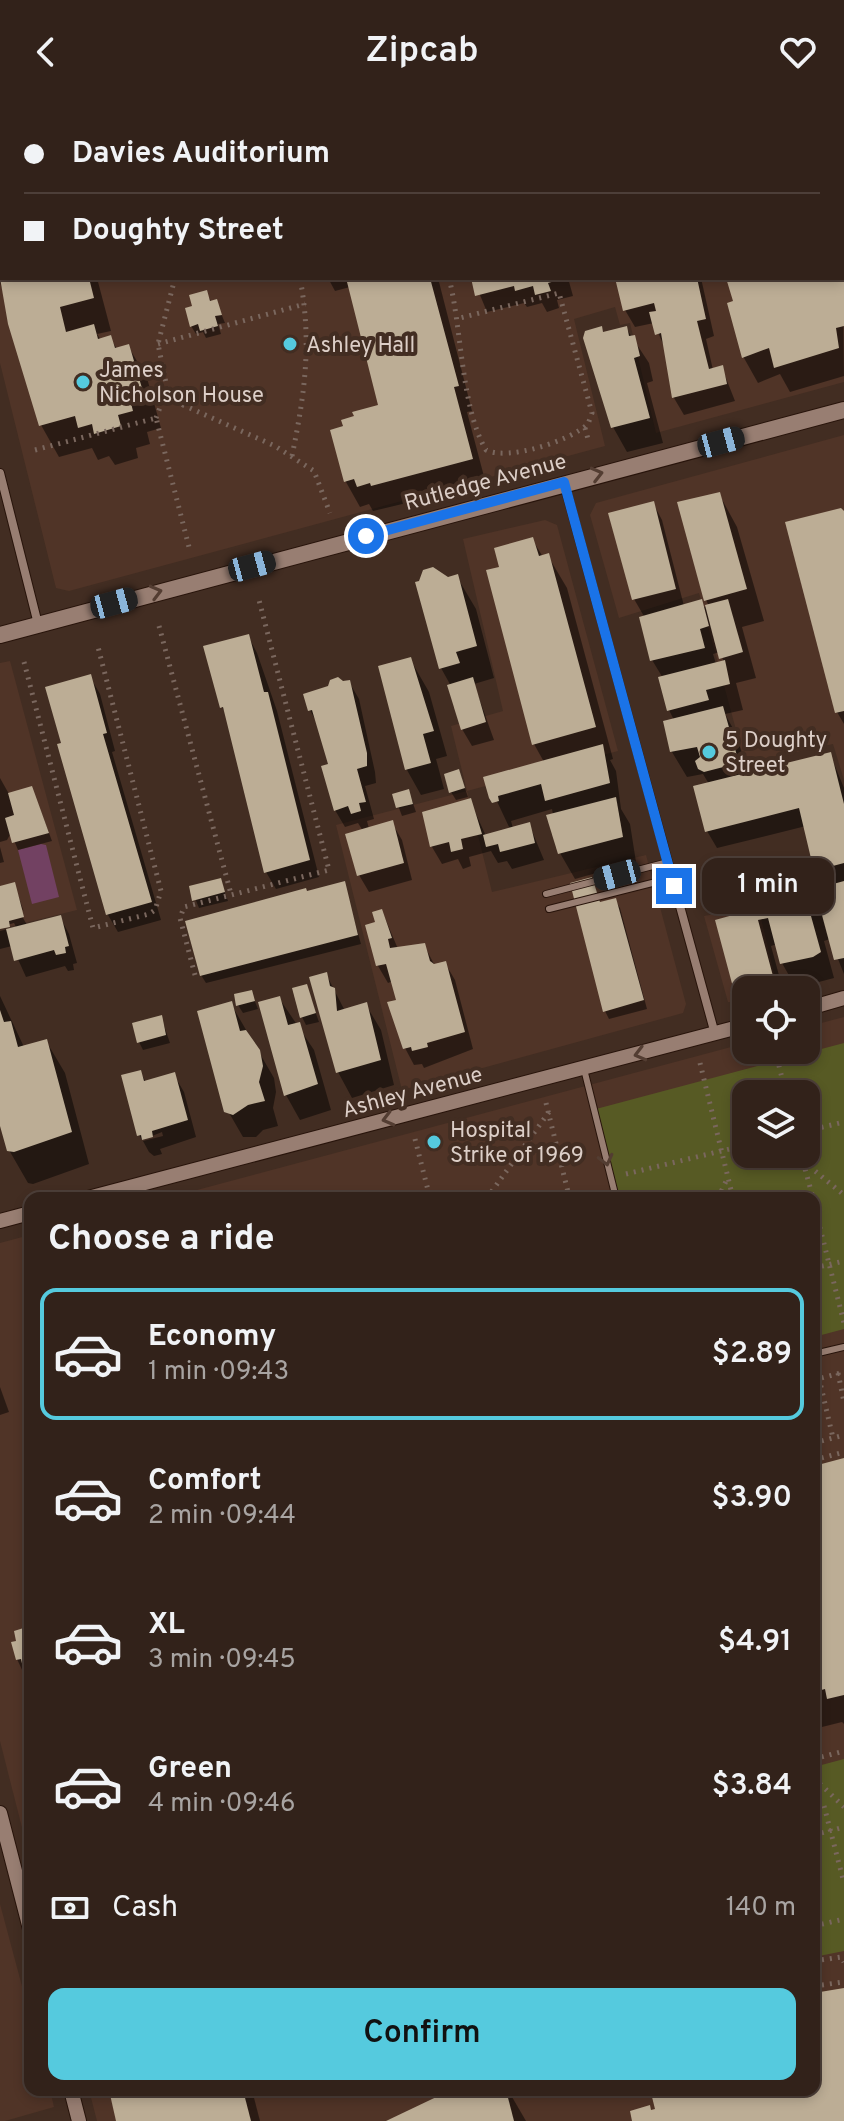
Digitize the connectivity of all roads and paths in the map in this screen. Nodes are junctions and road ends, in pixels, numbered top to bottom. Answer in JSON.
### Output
{"nodes":[{"id":1,"x":174,"y":280,"type":"edge"},
{"id":2,"x":300,"y":280,"type":"edge"},
{"id":3,"x":450,"y":280,"type":"edge"},
{"id":4,"x":305,"y":304,"type":"junction"},
{"id":5,"x":460,"y":318,"type":"junction"},
{"id":6,"x":158,"y":344,"type":"junction"},
{"id":7,"x":167,"y":388,"type":"junction"},
{"id":8,"x":844,"y":410,"type":"edge"},
{"id":9,"x":156,"y":418,"type":"junction"},
{"id":10,"x":585,"y":428,"type":"junction"},
{"id":11,"x":589,"y":443,"type":"dead end"},
{"id":12,"x":35,"y":450,"type":"dead end"},
{"id":13,"x":292,"y":456,"type":"junction"},
{"id":14,"x":0,"y":473,"type":"edge"},
{"id":15,"x":564,"y":482,"type":"junction"},
{"id":16,"x":330,"y":513,"type":"dead end"},
{"id":17,"x":190,"y":551,"type":"dead end"},
{"id":18,"x":259,"y":600,"type":"dead end"},
{"id":19,"x":38,"y":624,"type":"junction"},
{"id":20,"x":159,"y":626,"type":"dead end"},
{"id":21,"x":0,"y":635,"type":"edge"},
{"id":22,"x":97,"y":643,"type":"dead end"},
{"id":23,"x":24,"y":662,"type":"dead end"},
{"id":24,"x":668,"y":862,"type":"junction"},
{"id":25,"x":672,"y":878,"type":"junction"},
{"id":26,"x":231,"y":894,"type":"junction"},
{"id":27,"x":546,"y":894,"type":"dead end"},
{"id":28,"x":549,"y":909,"type":"dead end"},
{"id":29,"x":195,"y":975,"type":"dead end"},
{"id":30,"x":844,"y":998,"type":"edge"},
{"id":31,"x":820,"y":1005,"type":"edge"},
{"id":32,"x":732,"y":1029,"type":"edge"},
{"id":33,"x":715,"y":1034,"type":"junction"},
{"id":34,"x":700,"y":1063,"type":"dead end"},
{"id":35,"x":584,"y":1069,"type":"junction"},
{"id":36,"x":546,"y":1103,"type":"dead end"},
{"id":37,"x":549,"y":1112,"type":"junction"},
{"id":38,"x":844,"y":1122,"type":"edge"},
{"id":39,"x":820,"y":1128,"type":"edge"},
{"id":40,"x":415,"y":1139,"type":"dead end"},
{"id":41,"x":732,"y":1148,"type":"edge"},
{"id":42,"x":722,"y":1151,"type":"junction"},
{"id":43,"x":805,"y":1168,"type":"edge"},
{"id":44,"x":814,"y":1168,"type":"edge"},
{"id":45,"x":728,"y":1177,"type":"junction"},
{"id":46,"x":611,"y":1178,"type":"junction"},
{"id":47,"x":111,"y":1192,"type":"edge"},
{"id":48,"x":428,"y":1192,"type":"edge"},
{"id":49,"x":491,"y":1192,"type":"edge"},
{"id":50,"x":568,"y":1192,"type":"edge"},
{"id":51,"x":614,"y":1192,"type":"edge"},
{"id":52,"x":721,"y":1192,"type":"edge"},
{"id":53,"x":732,"y":1192,"type":"edge"},
{"id":54,"x":811,"y":1192,"type":"edge"},
{"id":55,"x":844,"y":1195,"type":"edge"},
{"id":56,"x":24,"y":1215,"type":"edge"},
{"id":57,"x":0,"y":1221,"type":"edge"},
{"id":58,"x":820,"y":1229,"type":"edge"},
{"id":59,"x":844,"y":1261,"type":"edge"},
{"id":60,"x":829,"y":1264,"type":"junction"},
{"id":61,"x":820,"y":1266,"type":"edge"},
{"id":62,"x":844,"y":1323,"type":"edge"},
{"id":63,"x":844,"y":1347,"type":"edge"},
{"id":64,"x":820,"y":1353,"type":"edge"},
{"id":65,"x":841,"y":1373,"type":"edge"},
{"id":66,"x":820,"y":1378,"type":"edge"},
{"id":67,"x":820,"y":1390,"type":"edge"},
{"id":68,"x":844,"y":1402,"type":"edge"},
{"id":69,"x":844,"y":1435,"type":"edge"},
{"id":70,"x":833,"y":1438,"type":"junction"},
{"id":71,"x":820,"y":1441,"type":"edge"},
{"id":72,"x":844,"y":1452,"type":"edge"},
{"id":73,"x":820,"y":1458,"type":"edge"},
{"id":74,"x":844,"y":1751,"type":"edge"},
{"id":75,"x":820,"y":1757,"type":"edge"},
{"id":76,"x":820,"y":1784,"type":"edge"},
{"id":77,"x":824,"y":1806,"type":"dead end"},
{"id":78,"x":844,"y":1807,"type":"edge"},
{"id":79,"x":0,"y":1813,"type":"edge"},
{"id":80,"x":844,"y":1827,"type":"edge"},
{"id":81,"x":831,"y":1831,"type":"junction"},
{"id":82,"x":820,"y":1834,"type":"edge"},
{"id":83,"x":844,"y":1883,"type":"edge"},
{"id":84,"x":24,"y":1906,"type":"edge"},
{"id":85,"x":844,"y":1919,"type":"edge"},
{"id":86,"x":820,"y":1925,"type":"edge"},
{"id":87,"x":820,"y":1960,"type":"edge"},
{"id":88,"x":844,"y":1962,"type":"edge"},
{"id":89,"x":844,"y":1982,"type":"edge"},
{"id":90,"x":820,"y":1985,"type":"edge"},
{"id":91,"x":73,"y":2096,"type":"edge"},
{"id":92,"x":79,"y":2121,"type":"edge"}],
"edges":[{"from":1,"to":6,"type":"path"},
{"from":2,"to":4,"type":"path"},
{"from":3,"to":5,"type":"path"},
{"from":4,"to":6,"type":"path"},
{"from":4,"to":13,"type":"path"},
{"from":5,"to":10,"type":"path"},
{"from":5,"to":10,"type":"path"},
{"from":6,"to":7,"type":"path"},
{"from":7,"to":9,"type":"path"},
{"from":7,"to":13,"type":"path"},
{"from":15,"to":8,"type":"main road","name":"Rutledge Avenue","one_way":true},
{"from":9,"to":12,"type":"path"},
{"from":9,"to":17,"type":"path"},
{"from":10,"to":11,"type":"path"},
{"from":13,"to":16,"type":"path"},
{"from":14,"to":19,"type":"street"},
{"from":19,"to":15,"type":"main road","name":"Rutledge Avenue","one_way":true},
{"from":15,"to":24,"type":"street"},
{"from":18,"to":26,"type":"path"},
{"from":19,"to":21,"type":"main road","name":"Rutledge Avenue"},
{"from":20,"to":26,"type":"path"},
{"from":22,"to":23,"type":"path"},
{"from":24,"to":25,"type":"street"},
{"from":24,"to":27,"type":"lane"},
{"from":25,"to":28,"type":"lane"},
{"from":25,"to":33,"type":"street"},
{"from":26,"to":29,"type":"path"},
{"from":30,"to":31,"type":"street"},
{"from":32,"to":33,"type":"street","name":"Ashley Avenue"},
{"from":33,"to":35,"type":"street","name":"Ashley Avenue","one_way":true},
{"from":34,"to":42,"type":"path"},
{"from":35,"to":46,"type":"lane","one_way":true},
{"from":35,"to":47,"type":"street","name":"Ashley Avenue","one_way":true},
{"from":36,"to":37,"type":"path"},
{"from":37,"to":49,"type":"path"},
{"from":37,"to":50,"type":"path"},
{"from":38,"to":39,"type":"path"},
{"from":40,"to":48,"type":"path"},
{"from":41,"to":42,"type":"path"},
{"from":42,"to":45,"type":"path"},
{"from":42,"to":46,"type":"path"},
{"from":43,"to":54,"type":"path"},
{"from":44,"to":55,"type":"path"},
{"from":45,"to":52,"type":"path"},
{"from":45,"to":53,"type":"path"},
{"from":46,"to":51,"type":"lane"},
{"from":56,"to":57,"type":"street"},
{"from":58,"to":60,"type":"path"},
{"from":59,"to":60,"type":"path"},
{"from":60,"to":61,"type":"path"},
{"from":60,"to":62,"type":"path"},
{"from":63,"to":64,"type":"lane"},
{"from":65,"to":66,"type":"path"},
{"from":65,"to":68,"type":"path"},
{"from":67,"to":70,"type":"path"},
{"from":69,"to":70,"type":"path"},
{"from":70,"to":71,"type":"path"},
{"from":72,"to":73,"type":"path"},
{"from":74,"to":75,"type":"path"},
{"from":76,"to":78,"type":"path"},
{"from":77,"to":81,"type":"path"},
{"from":79,"to":84,"type":"street"},
{"from":80,"to":81,"type":"path"},
{"from":81,"to":82,"type":"path"},
{"from":81,"to":83,"type":"path"},
{"from":85,"to":86,"type":"path"},
{"from":87,"to":88,"type":"path"},
{"from":89,"to":90,"type":"path"},
{"from":91,"to":92,"type":"street"}]}
